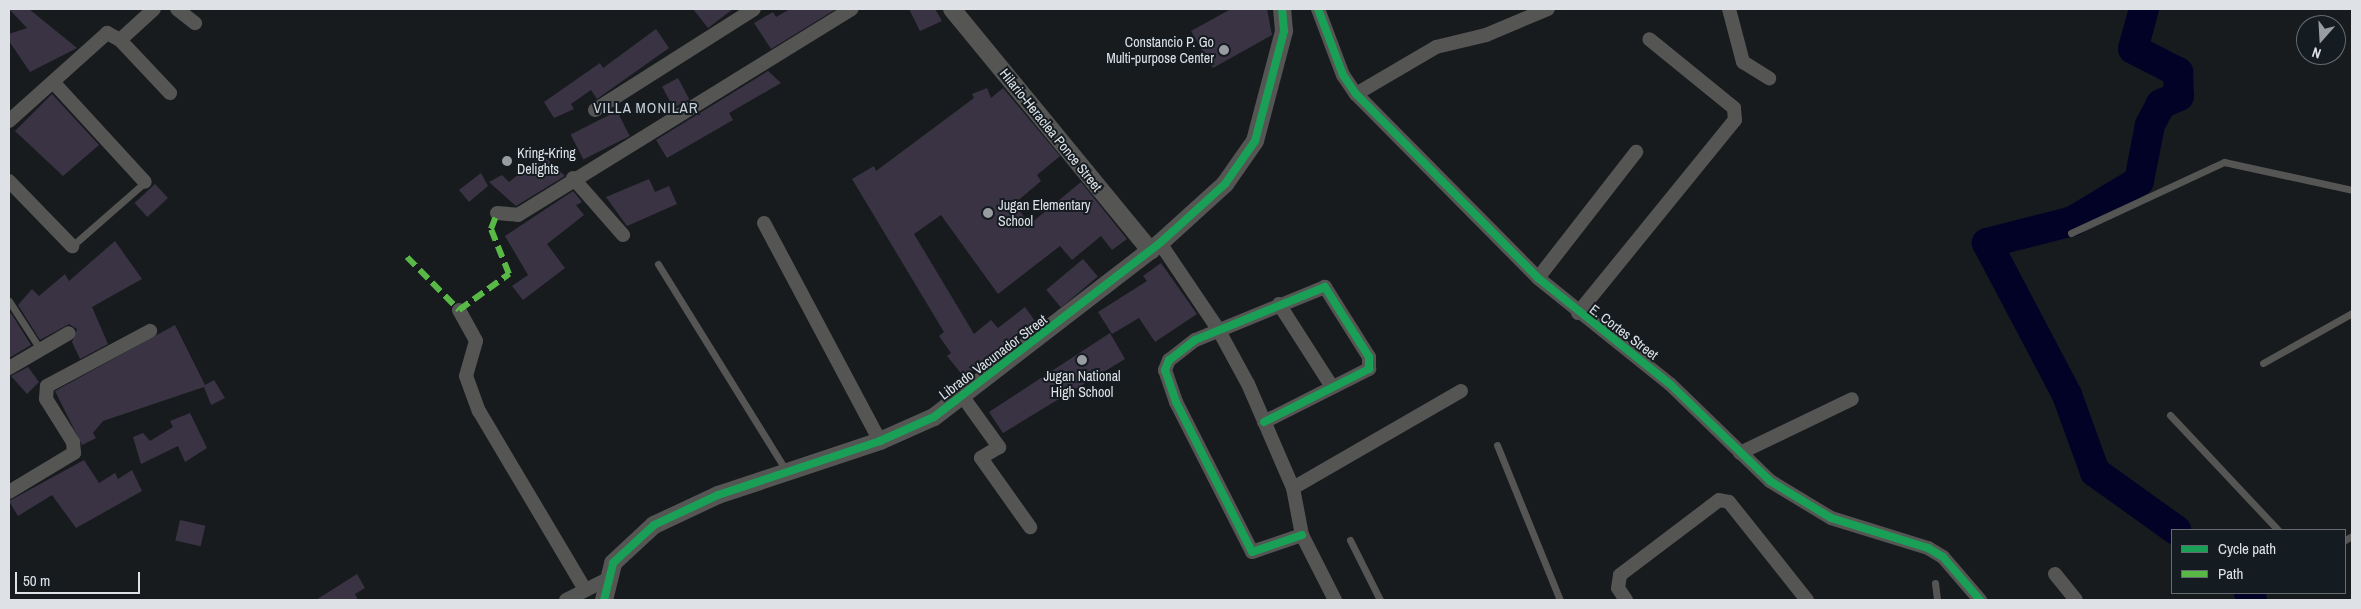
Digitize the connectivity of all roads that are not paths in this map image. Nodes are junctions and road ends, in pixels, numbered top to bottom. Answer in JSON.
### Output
{"nodes":[{"id":1,"x":154,"y":9,"type":"edge"},
{"id":2,"x":177,"y":9,"type":"edge"},
{"id":3,"x":754,"y":9,"type":"edge"},
{"id":4,"x":852,"y":9,"type":"edge"},
{"id":5,"x":952,"y":9,"type":"edge"},
{"id":6,"x":1282,"y":9,"type":"edge"},
{"id":7,"x":1318,"y":9,"type":"edge"},
{"id":8,"x":1548,"y":9,"type":"edge"},
{"id":9,"x":1729,"y":9,"type":"edge"},
{"id":10,"x":195,"y":23,"type":"dead end"},
{"id":11,"x":1649,"y":39,"type":"dead end"},
{"id":12,"x":120,"y":40,"type":"junction"},
{"id":13,"x":1769,"y":78,"type":"dead end"},
{"id":14,"x":54,"y":82,"type":"junction"},
{"id":15,"x":170,"y":93,"type":"dead end"},
{"id":16,"x":1356,"y":94,"type":"junction"},
{"id":17,"x":595,"y":110,"type":"dead end"},
{"id":18,"x":9,"y":121,"type":"edge"},
{"id":19,"x":1636,"y":152,"type":"dead end"},
{"id":20,"x":573,"y":178,"type":"junction"},
{"id":21,"x":9,"y":181,"type":"edge"},
{"id":22,"x":145,"y":182,"type":"joint"},
{"id":23,"x":2352,"y":190,"type":"edge"},
{"id":24,"x":498,"y":213,"type":"dead end"},
{"id":25,"x":764,"y":223,"type":"dead end"},
{"id":26,"x":2071,"y":233,"type":"dead end"},
{"id":27,"x":623,"y":235,"type":"dead end"},
{"id":28,"x":72,"y":246,"type":"joint"},
{"id":29,"x":1156,"y":247,"type":"junction"},
{"id":30,"x":658,"y":264,"type":"dead end"},
{"id":31,"x":1538,"y":278,"type":"junction"},
{"id":32,"x":9,"y":301,"type":"edge"},
{"id":33,"x":1279,"y":304,"type":"junction"},
{"id":34,"x":458,"y":310,"type":"dead end"},
{"id":35,"x":1578,"y":313,"type":"junction"},
{"id":36,"x":2352,"y":313,"type":"edge"},
{"id":37,"x":1218,"y":329,"type":"junction"},
{"id":38,"x":150,"y":331,"type":"dead end"},
{"id":39,"x":69,"y":333,"type":"dead end"},
{"id":40,"x":40,"y":349,"type":"junction"},
{"id":41,"x":2263,"y":363,"type":"dead end"},
{"id":42,"x":9,"y":368,"type":"edge"},
{"id":43,"x":1332,"y":387,"type":"junction"},
{"id":44,"x":1461,"y":391,"type":"dead end"},
{"id":45,"x":963,"y":397,"type":"junction"},
{"id":46,"x":1852,"y":399,"type":"dead end"},
{"id":47,"x":2170,"y":415,"type":"dead end"},
{"id":48,"x":1264,"y":422,"type":"junction"},
{"id":49,"x":880,"y":440,"type":"junction"},
{"id":50,"x":1498,"y":445,"type":"dead end"},
{"id":51,"x":1740,"y":453,"type":"junction"},
{"id":52,"x":787,"y":472,"type":"junction"},
{"id":53,"x":1293,"y":488,"type":"junction"},
{"id":54,"x":9,"y":492,"type":"edge"},
{"id":55,"x":1030,"y":527,"type":"dead end"},
{"id":56,"x":2277,"y":529,"type":"edge"},
{"id":57,"x":1302,"y":535,"type":"junction"},
{"id":58,"x":1350,"y":540,"type":"dead end"},
{"id":59,"x":2055,"y":574,"type":"dead end"},
{"id":60,"x":606,"y":580,"type":"junction"},
{"id":61,"x":1935,"y":583,"type":"dead end"},
{"id":62,"x":584,"y":588,"type":"junction"},
{"id":63,"x":566,"y":600,"type":"edge"},
{"id":64,"x":604,"y":600,"type":"edge"},
{"id":65,"x":1335,"y":600,"type":"edge"},
{"id":66,"x":1380,"y":600,"type":"edge"},
{"id":67,"x":1560,"y":600,"type":"edge"},
{"id":68,"x":1626,"y":600,"type":"edge"},
{"id":69,"x":1807,"y":600,"type":"edge"},
{"id":70,"x":1937,"y":600,"type":"edge"},
{"id":71,"x":1980,"y":600,"type":"edge"},
{"id":72,"x":2076,"y":600,"type":"edge"}],
"edges":[{"from":1,"to":12,"type":"street"},
{"from":2,"to":10,"type":"street"},
{"from":3,"to":17,"type":"street"},
{"from":4,"to":20,"type":"street"},
{"from":5,"to":29,"type":"street","name":"Hilario-Heraclea Ponce Street"},
{"from":6,"to":29,"type":"street","name":"Librado Vacunador Street"},
{"from":7,"to":16,"type":"street","name":"E. Cortes Street"},
{"from":8,"to":16,"type":"street"},
{"from":9,"to":13,"type":"street"},
{"from":11,"to":35,"type":"street"},
{"from":12,"to":14,"type":"street"},
{"from":12,"to":15,"type":"street"},
{"from":14,"to":18,"type":"street"},
{"from":14,"to":22,"type":"street"},
{"from":16,"to":31,"type":"street","name":"E. Cortes Street"},
{"from":19,"to":31,"type":"street"},
{"from":20,"to":24,"type":"street"},
{"from":20,"to":27,"type":"street"},
{"from":21,"to":28,"type":"street"},
{"from":22,"to":28,"type":"lane"},
{"from":23,"to":26,"type":"lane"},
{"from":25,"to":49,"type":"street"},
{"from":29,"to":37,"type":"street"},
{"from":29,"to":45,"type":"street","name":"Librado Vacunador Street"},
{"from":30,"to":52,"type":"lane"},
{"from":31,"to":35,"type":"street","name":"E. Cortes Street"},
{"from":32,"to":40,"type":"lane"},
{"from":33,"to":37,"type":"street"},
{"from":33,"to":43,"type":"street"},
{"from":33,"to":43,"type":"street"},
{"from":34,"to":62,"type":"street"},
{"from":35,"to":51,"type":"street","name":"E. Cortes Street"},
{"from":36,"to":41,"type":"lane"},
{"from":37,"to":48,"type":"street"},
{"from":37,"to":57,"type":"street"},
{"from":38,"to":54,"type":"street"},
{"from":39,"to":40,"type":"street"},
{"from":40,"to":42,"type":"street"},
{"from":43,"to":48,"type":"street"},
{"from":44,"to":53,"type":"street"},
{"from":45,"to":49,"type":"street","name":"Librado Vacunador Street"},
{"from":45,"to":55,"type":"street"},
{"from":46,"to":51,"type":"street"},
{"from":47,"to":56,"type":"lane"},
{"from":48,"to":53,"type":"street"},
{"from":49,"to":52,"type":"street","name":"Librado Vacunador Street"},
{"from":50,"to":67,"type":"lane"},
{"from":51,"to":71,"type":"street","name":"E. Cortes Street"},
{"from":52,"to":60,"type":"street","name":"Librado Vacunador Street"},
{"from":53,"to":57,"type":"street"},
{"from":57,"to":65,"type":"street"},
{"from":58,"to":66,"type":"lane"},
{"from":59,"to":72,"type":"street"},
{"from":60,"to":62,"type":"street"},
{"from":60,"to":64,"type":"street","name":"Librado Vacunador Street"},
{"from":61,"to":70,"type":"lane"},
{"from":62,"to":63,"type":"street"},
{"from":68,"to":69,"type":"street"}]}
